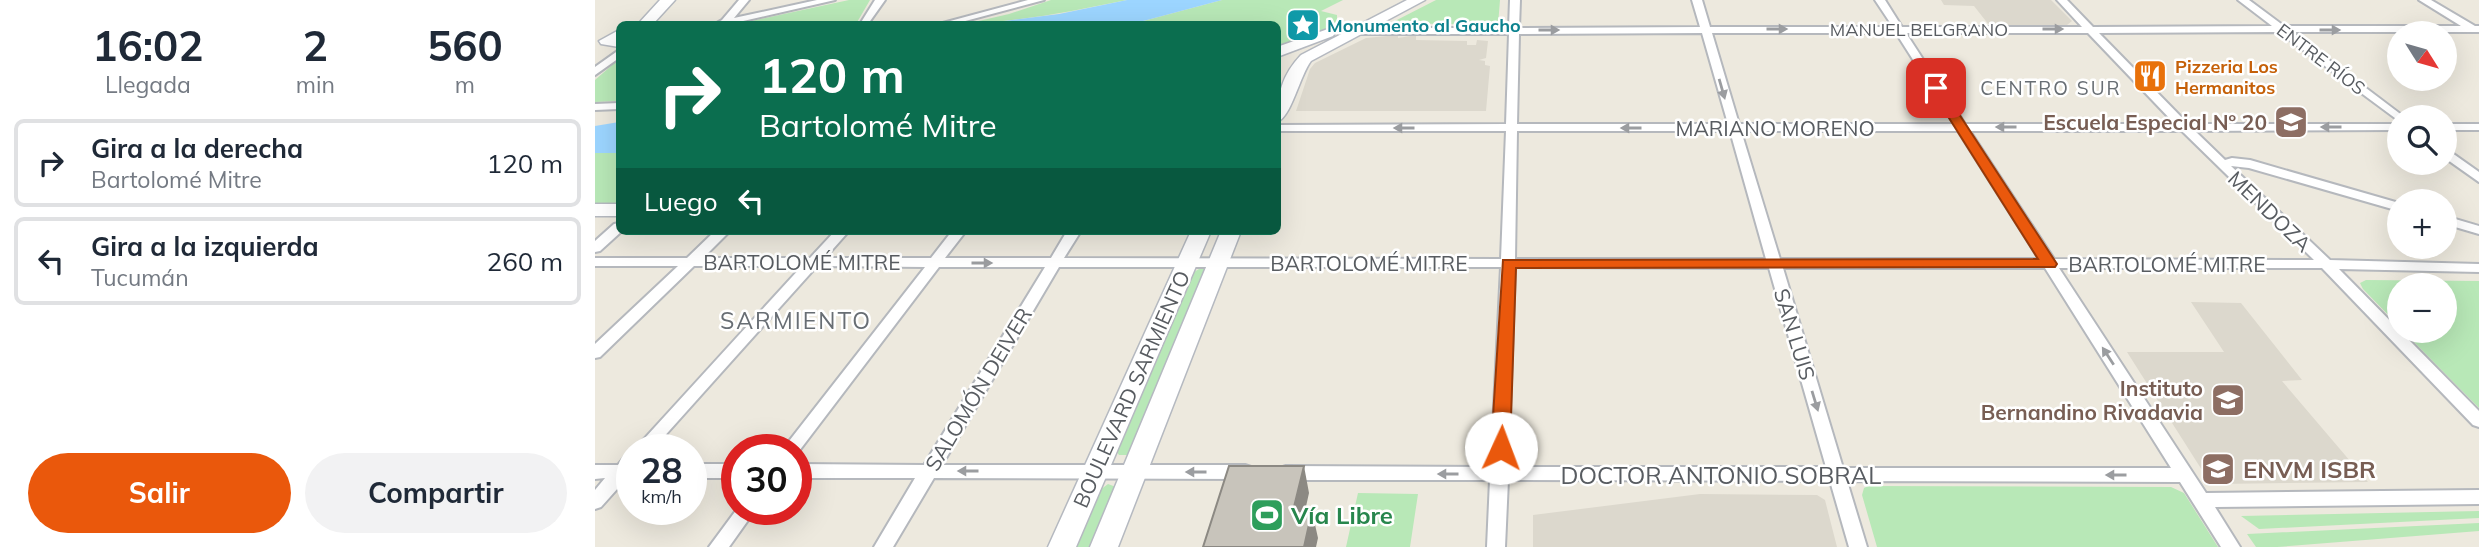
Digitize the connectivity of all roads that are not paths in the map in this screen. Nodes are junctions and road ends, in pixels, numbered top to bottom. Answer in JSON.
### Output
{"nodes":[{"id":1,"x":668,"y":0,"type":"edge"},
{"id":2,"x":744,"y":0,"type":"edge"},
{"id":3,"x":830,"y":0,"type":"edge"},
{"id":4,"x":880,"y":0,"type":"edge"},
{"id":5,"x":1038,"y":0,"type":"edge"},
{"id":6,"x":1395,"y":0,"type":"edge"},
{"id":7,"x":1417,"y":0,"type":"edge"},
{"id":8,"x":1515,"y":0,"type":"edge"},
{"id":9,"x":1697,"y":0,"type":"edge"},
{"id":10,"x":1879,"y":0,"type":"edge"},
{"id":11,"x":2062,"y":0,"type":"edge"},
{"id":12,"x":2243,"y":0,"type":"edge"},
{"id":13,"x":2424,"y":0,"type":"edge"},
{"id":14,"x":1379,"y":14,"type":"junction"},
{"id":15,"x":649,"y":19,"type":"edge"},
{"id":16,"x":724,"y":21,"type":"edge"},
{"id":17,"x":735,"y":21,"type":"edge"},
{"id":18,"x":866,"y":21,"type":"edge"},
{"id":19,"x":956,"y":21,"type":"edge"},
{"id":20,"x":1898,"y":29,"type":"junction"},
{"id":21,"x":2091,"y":29,"type":"junction"},
{"id":22,"x":1358,"y":30,"type":"junction"},
{"id":23,"x":1705,"y":30,"type":"junction"},
{"id":24,"x":2282,"y":30,"type":"junction"},
{"id":25,"x":1514,"y":31,"type":"junction"},
{"id":26,"x":2477,"y":31,"type":"edge"},
{"id":27,"x":1284,"y":52,"type":"edge"},
{"id":28,"x":616,"y":55,"type":"edge"},
{"id":29,"x":1302,"y":63,"type":"junction"},
{"id":30,"x":1281,"y":68,"type":"edge"},
{"id":31,"x":595,"y":72,"type":"edge"},
{"id":32,"x":616,"y":106,"type":"edge"},
{"id":33,"x":595,"y":107,"type":"edge"},
{"id":34,"x":1281,"y":108,"type":"edge"},
{"id":35,"x":2387,"y":109,"type":"edge"},
{"id":36,"x":2184,"y":126,"type":"junction"},
{"id":37,"x":1961,"y":127,"type":"junction"},
{"id":38,"x":2387,"y":127,"type":"edge"},
{"id":39,"x":2457,"y":127,"type":"edge"},
{"id":40,"x":2479,"y":127,"type":"edge"},
{"id":41,"x":1281,"y":128,"type":"edge"},
{"id":42,"x":1734,"y":128,"type":"junction"},
{"id":43,"x":1512,"y":129,"type":"junction"},
{"id":44,"x":2457,"y":161,"type":"edge"},
{"id":45,"x":2222,"y":164,"type":"junction"},
{"id":46,"x":2479,"y":178,"type":"edge"},
{"id":47,"x":2387,"y":204,"type":"edge"},
{"id":48,"x":616,"y":210,"type":"edge"},
{"id":49,"x":595,"y":211,"type":"edge"},
{"id":50,"x":2457,"y":224,"type":"edge"},
{"id":51,"x":616,"y":230,"type":"edge"},
{"id":52,"x":2479,"y":230,"type":"edge"},
{"id":53,"x":719,"y":235,"type":"edge"},
{"id":54,"x":838,"y":235,"type":"edge"},
{"id":55,"x":957,"y":235,"type":"edge"},
{"id":56,"x":1072,"y":235,"type":"edge"},
{"id":57,"x":1199,"y":235,"type":"edge"},
{"id":58,"x":1230,"y":235,"type":"edge"},
{"id":59,"x":595,"y":248,"type":"edge"},
{"id":60,"x":595,"y":262,"type":"edge"},
{"id":61,"x":691,"y":262,"type":"junction"},
{"id":62,"x":814,"y":262,"type":"junction"},
{"id":63,"x":937,"y":262,"type":"junction"},
{"id":64,"x":1055,"y":263,"type":"junction"},
{"id":65,"x":1186,"y":263,"type":"junction"},
{"id":66,"x":1219,"y":263,"type":"junction"},
{"id":67,"x":1509,"y":263,"type":"junction"},
{"id":68,"x":1774,"y":264,"type":"junction"},
{"id":69,"x":2049,"y":264,"type":"junction"},
{"id":70,"x":2327,"y":265,"type":"junction"},
{"id":71,"x":2479,"y":268,"type":"edge"},
{"id":72,"x":595,"y":353,"type":"edge"},
{"id":73,"x":2479,"y":421,"type":"edge"},
{"id":74,"x":657,"y":434,"type":"edge"},
{"id":75,"x":804,"y":434,"type":"edge"},
{"id":76,"x":616,"y":469,"type":"edge"},
{"id":77,"x":929,"y":470,"type":"junction"},
{"id":78,"x":812,"y":471,"type":"edge"},
{"id":79,"x":1096,"y":471,"type":"junction"},
{"id":80,"x":1135,"y":471,"type":"junction"},
{"id":81,"x":595,"y":472,"type":"edge"},
{"id":82,"x":1499,"y":474,"type":"junction"},
{"id":83,"x":1837,"y":475,"type":"junction"},
{"id":84,"x":2184,"y":475,"type":"junction"},
{"id":85,"x":616,"y":480,"type":"edge"},
{"id":86,"x":2479,"y":497,"type":"edge"},
{"id":87,"x":2200,"y":500,"type":"junction"},
{"id":88,"x":595,"y":502,"type":"edge"},
{"id":89,"x":735,"y":525,"type":"edge"},
{"id":90,"x":718,"y":547,"type":"edge"},
{"id":91,"x":883,"y":547,"type":"edge"},
{"id":92,"x":1062,"y":547,"type":"edge"},
{"id":93,"x":1104,"y":547,"type":"edge"},
{"id":94,"x":1496,"y":547,"type":"edge"},
{"id":95,"x":1858,"y":547,"type":"edge"},
{"id":96,"x":2231,"y":547,"type":"edge"}],
"edges":[{"from":1,"to":15,"type":"main road"},
{"from":2,"to":16,"type":"street"},
{"from":3,"to":17,"type":"street"},
{"from":4,"to":18,"type":"street"},
{"from":5,"to":19,"type":"street"},
{"from":6,"to":14,"type":"main road"},
{"from":7,"to":14,"type":"main road"},
{"from":8,"to":25,"type":"street"},
{"from":9,"to":23,"type":"street","name":"SAN LUIS"},
{"from":10,"to":20,"type":"street"},
{"from":11,"to":21,"type":"street","name":"MENDOZA"},
{"from":12,"to":24,"type":"street","name":"ENTRE RÍOS"},
{"from":13,"to":26,"type":"street"},
{"from":14,"to":22,"type":"main road"},
{"from":14,"to":27,"type":"main road"},
{"from":20,"to":21,"type":"street","name":"MANUEL BELGRANO","one_way":true},
{"from":23,"to":20,"type":"street","name":"MANUEL BELGRANO","one_way":true},
{"from":20,"to":37,"type":"street"},
{"from":21,"to":24,"type":"street","name":"MANUEL BELGRANO"},
{"from":21,"to":36,"type":"street","name":"MENDOZA"},
{"from":22,"to":25,"type":"street","name":"MANUEL BELGRANO"},
{"from":22,"to":29,"type":"main road"},
{"from":25,"to":23,"type":"street","name":"MANUEL BELGRANO","one_way":true},
{"from":23,"to":42,"type":"street","name":"SAN LUIS","one_way":true},
{"from":24,"to":26,"type":"street","name":"MANUEL BELGRANO","one_way":true},
{"from":24,"to":35,"type":"street","name":"ENTRE RÍOS"},
{"from":25,"to":43,"type":"street"},
{"from":27,"to":29,"type":"main road"},
{"from":28,"to":31,"type":"street"},
{"from":29,"to":30,"type":"main road"},
{"from":29,"to":34,"type":"main road"},
{"from":32,"to":33,"type":"street"},
{"from":36,"to":37,"type":"street","name":"MARIANO MORENO","one_way":true},
{"from":38,"to":36,"type":"street","name":"MARIANO MORENO","one_way":true},
{"from":36,"to":45,"type":"street","name":"MENDOZA"},
{"from":37,"to":42,"type":"street","name":"MARIANO MORENO"},
{"from":37,"to":69,"type":"street"},
{"from":39,"to":40,"type":"street"},
{"from":43,"to":41,"type":"street","name":"MARIANO MORENO","one_way":true},
{"from":42,"to":43,"type":"street","name":"MARIANO MORENO","one_way":true},
{"from":42,"to":68,"type":"street","name":"SAN LUIS"},
{"from":43,"to":67,"type":"street"},
{"from":44,"to":46,"type":"street"},
{"from":45,"to":47,"type":"street"},
{"from":45,"to":70,"type":"street","name":"MENDOZA"},
{"from":48,"to":49,"type":"main road"},
{"from":50,"to":52,"type":"street"},
{"from":51,"to":59,"type":"street"},
{"from":53,"to":61,"type":"street"},
{"from":54,"to":62,"type":"street"},
{"from":55,"to":63,"type":"street"},
{"from":56,"to":64,"type":"street","name":"SALOMÓN DEIVER"},
{"from":57,"to":65,"type":"main road","name":"BOULEVARD SARMIENTO"},
{"from":58,"to":66,"type":"main road","name":"BOULEVARD SARMIENTO"},
{"from":60,"to":61,"type":"street","name":"BARTOLOMÉ MITRE"},
{"from":61,"to":62,"type":"street","name":"BARTOLOMÉ MITRE"},
{"from":61,"to":72,"type":"street"},
{"from":62,"to":63,"type":"street","name":"BARTOLOMÉ MITRE"},
{"from":62,"to":74,"type":"street"},
{"from":63,"to":64,"type":"street","name":"BARTOLOMÉ MITRE","one_way":true},
{"from":63,"to":75,"type":"street"},
{"from":64,"to":65,"type":"street","name":"BARTOLOMÉ MITRE"},
{"from":64,"to":77,"type":"street","name":"SALOMÓN DEIVER"},
{"from":65,"to":66,"type":"street","name":"BARTOLOMÉ MITRE"},
{"from":65,"to":79,"type":"main road","name":"BOULEVARD SARMIENTO"},
{"from":66,"to":67,"type":"street","name":"BARTOLOMÉ MITRE"},
{"from":66,"to":80,"type":"main road","name":"BOULEVARD SARMIENTO"},
{"from":67,"to":68,"type":"street","name":"BARTOLOMÉ MITRE"},
{"from":67,"to":82,"type":"street"},
{"from":68,"to":69,"type":"street","name":"BARTOLOMÉ MITRE"},
{"from":68,"to":83,"type":"street","name":"SAN LUIS","one_way":true},
{"from":69,"to":70,"type":"street","name":"BARTOLOMÉ MITRE"},
{"from":84,"to":69,"type":"street","one_way":true},
{"from":70,"to":71,"type":"street","name":"BARTOLOMÉ MITRE"},
{"from":70,"to":73,"type":"street","name":"MENDOZA"},
{"from":76,"to":81,"type":"street"},
{"from":77,"to":78,"type":"street","name":"DOCTOR ANTONIO SOBRAL"},
{"from":79,"to":77,"type":"street","name":"DOCTOR ANTONIO SOBRAL","one_way":true},
{"from":77,"to":91,"type":"street","name":"SALOMÓN DEIVER"},
{"from":79,"to":80,"type":"street","name":"DOCTOR ANTONIO SOBRAL"},
{"from":79,"to":92,"type":"main road","name":"BOULEVARD SARMIENTO"},
{"from":82,"to":80,"type":"street","name":"DOCTOR ANTONIO SOBRAL","one_way":true},
{"from":80,"to":93,"type":"main road","name":"BOULEVARD SARMIENTO"},
{"from":82,"to":83,"type":"street","name":"DOCTOR ANTONIO SOBRAL"},
{"from":82,"to":94,"type":"street"},
{"from":84,"to":83,"type":"street","name":"DOCTOR ANTONIO SOBRAL","one_way":true},
{"from":83,"to":95,"type":"street","name":"SAN LUIS"},
{"from":84,"to":87,"type":"street"},
{"from":85,"to":88,"type":"street"},
{"from":86,"to":87,"type":"street"},
{"from":87,"to":96,"type":"street"},
{"from":89,"to":90,"type":"street"}]}
